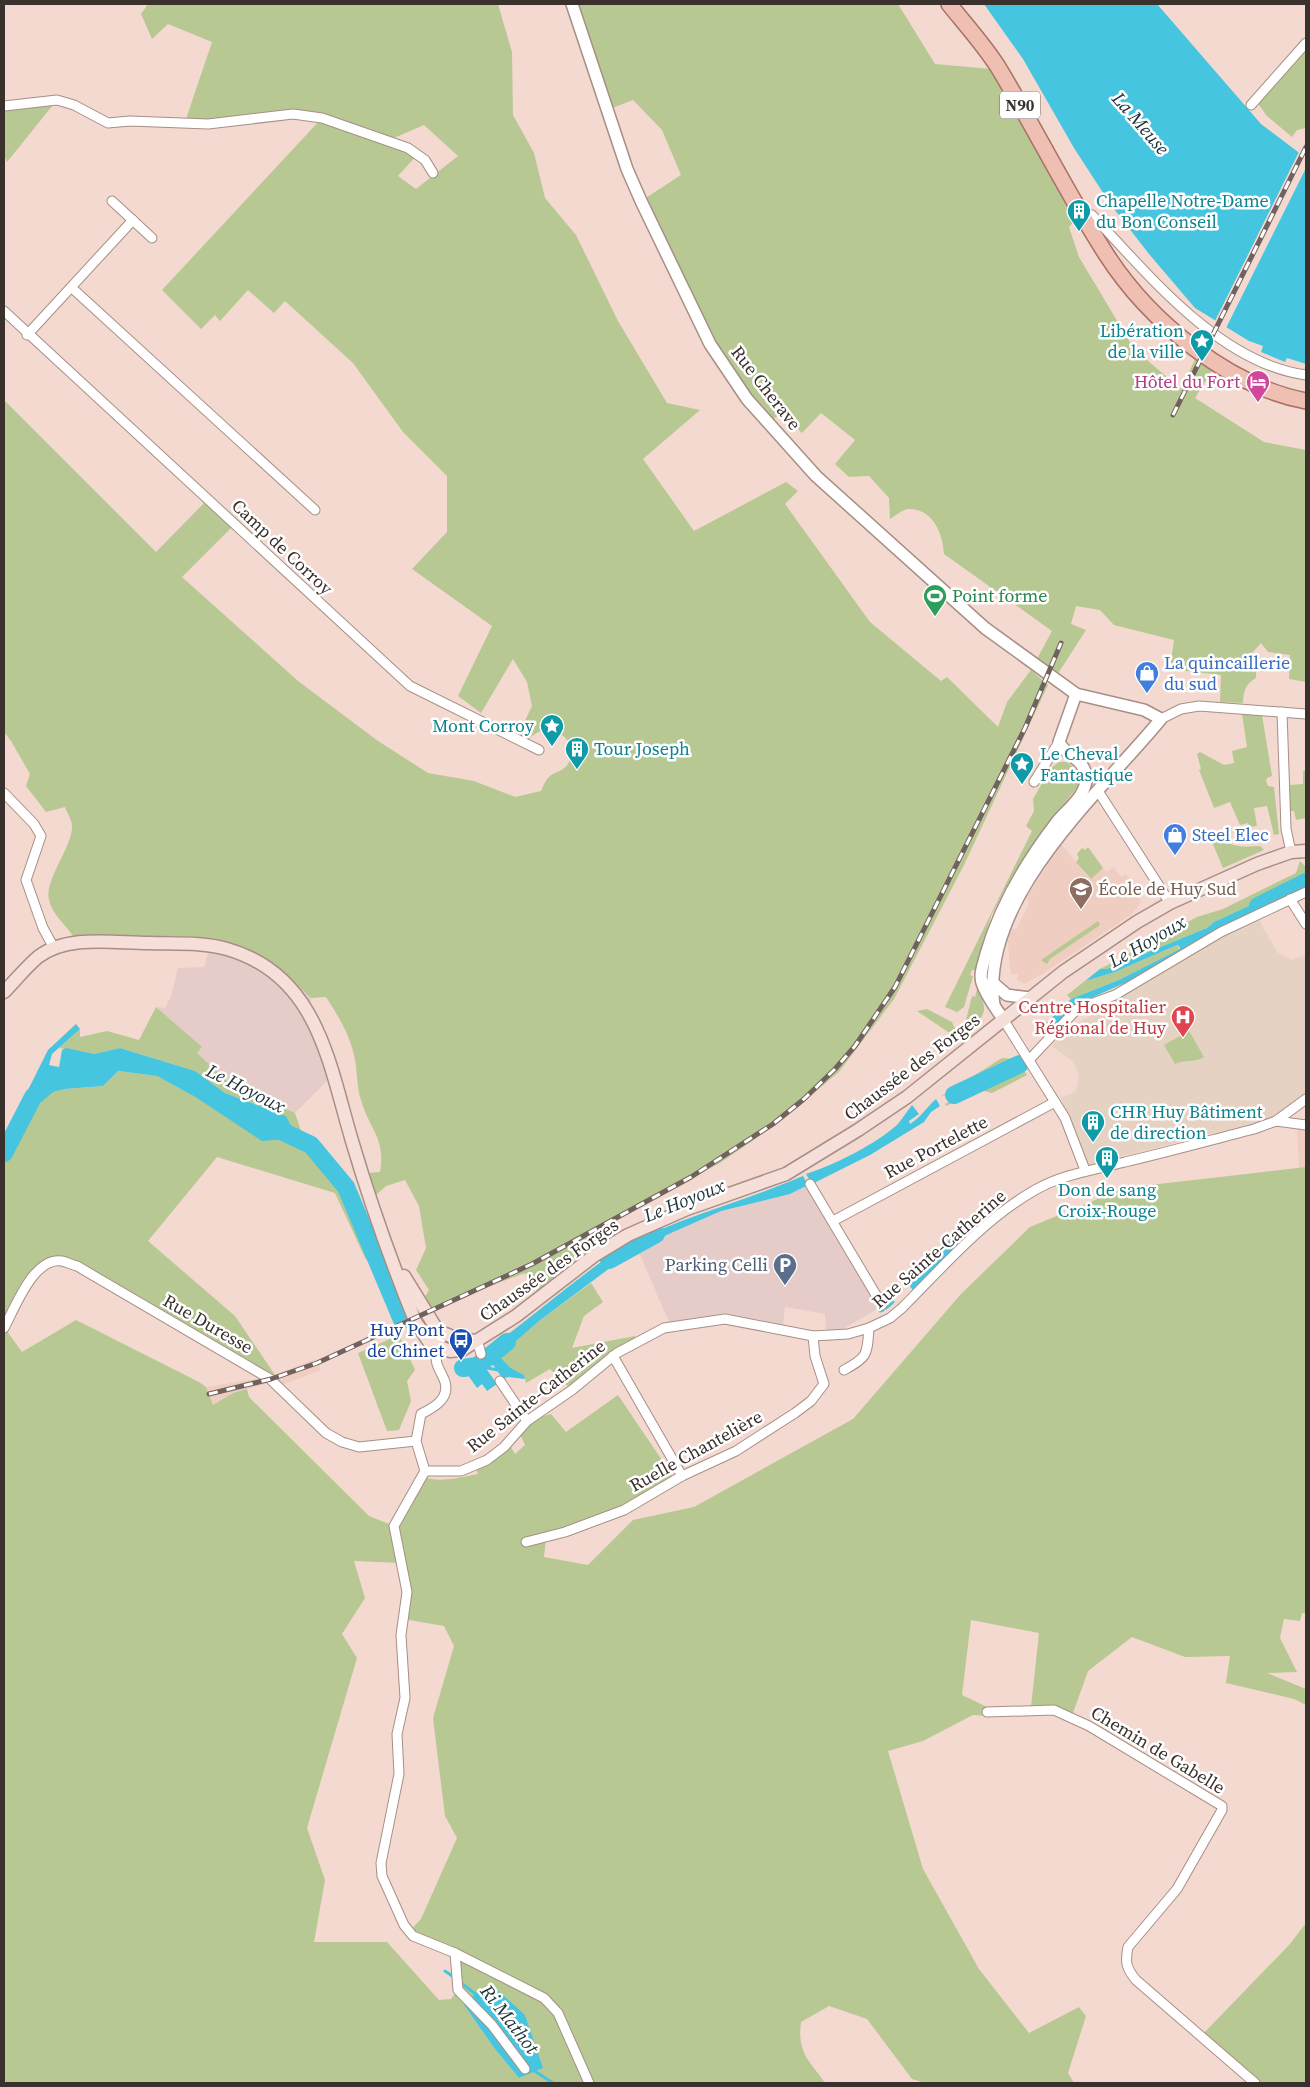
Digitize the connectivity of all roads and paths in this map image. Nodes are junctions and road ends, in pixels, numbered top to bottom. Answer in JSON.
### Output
{"nodes":[{"id":1,"x":572,"y":4,"type":"edge"},
{"id":2,"x":949,"y":4,"type":"edge"},
{"id":3,"x":1306,"y":43,"type":"edge"},
{"id":4,"x":1250,"y":105,"type":"dead end"},
{"id":5,"x":4,"y":106,"type":"edge"},
{"id":6,"x":433,"y":173,"type":"dead end"},
{"id":7,"x":112,"y":201,"type":"dead end"},
{"id":8,"x":1082,"y":212,"type":"junction"},
{"id":9,"x":133,"y":220,"type":"junction"},
{"id":10,"x":152,"y":238,"type":"dead end"},
{"id":11,"x":72,"y":288,"type":"junction"},
{"id":12,"x":4,"y":311,"type":"edge"},
{"id":13,"x":27,"y":335,"type":"junction"},
{"id":14,"x":1306,"y":375,"type":"edge"},
{"id":15,"x":1306,"y":401,"type":"edge"},
{"id":16,"x":315,"y":510,"type":"dead end"},
{"id":17,"x":1076,"y":694,"type":"junction"},
{"id":18,"x":1282,"y":712,"type":"junction"},
{"id":19,"x":1306,"y":714,"type":"edge"},
{"id":20,"x":1162,"y":719,"type":"junction"},
{"id":21,"x":1058,"y":742,"type":"junction"},
{"id":22,"x":539,"y":750,"type":"dead end"},
{"id":23,"x":1034,"y":782,"type":"dead end"},
{"id":24,"x":1098,"y":791,"type":"junction"},
{"id":25,"x":4,"y":793,"type":"edge"},
{"id":26,"x":1306,"y":851,"type":"edge"},
{"id":27,"x":1291,"y":852,"type":"junction"},
{"id":28,"x":1306,"y":892,"type":"edge"},
{"id":29,"x":1290,"y":899,"type":"junction"},
{"id":30,"x":1170,"y":903,"type":"junction"},
{"id":31,"x":1306,"y":924,"type":"edge"},
{"id":32,"x":54,"y":948,"type":"junction"},
{"id":33,"x":992,"y":982,"type":"junction"},
{"id":34,"x":4,"y":992,"type":"edge"},
{"id":35,"x":1030,"y":998,"type":"junction"},
{"id":36,"x":994,"y":1005,"type":"junction"},
{"id":37,"x":1003,"y":1019,"type":"junction"},
{"id":38,"x":1030,"y":1060,"type":"junction"},
{"id":39,"x":1306,"y":1099,"type":"edge"},
{"id":40,"x":1055,"y":1102,"type":"junction"},
{"id":41,"x":1276,"y":1121,"type":"junction"},
{"id":42,"x":1306,"y":1126,"type":"edge"},
{"id":43,"x":1085,"y":1170,"type":"junction"},
{"id":44,"x":810,"y":1184,"type":"dead end"},
{"id":45,"x":833,"y":1221,"type":"junction"},
{"id":46,"x":393,"y":1259,"type":"junction"},
{"id":47,"x":882,"y":1305,"type":"dead end"},
{"id":48,"x":4,"y":1328,"type":"edge"},
{"id":49,"x":870,"y":1328,"type":"junction"},
{"id":50,"x":443,"y":1334,"type":"junction"},
{"id":51,"x":813,"y":1336,"type":"junction"},
{"id":52,"x":476,"y":1340,"type":"junction"},
{"id":53,"x":438,"y":1347,"type":"junction"},
{"id":54,"x":481,"y":1354,"type":"dead end"},
{"id":55,"x":613,"y":1356,"type":"junction"},
{"id":56,"x":844,"y":1370,"type":"dead end"},
{"id":57,"x":500,"y":1381,"type":"dead end"},
{"id":58,"x":527,"y":1421,"type":"junction"},
{"id":59,"x":416,"y":1441,"type":"junction"},
{"id":60,"x":425,"y":1471,"type":"junction"},
{"id":61,"x":682,"y":1476,"type":"junction"},
{"id":62,"x":526,"y":1542,"type":"dead end"},
{"id":63,"x":987,"y":1712,"type":"dead end"},
{"id":64,"x":455,"y":1953,"type":"junction"},
{"id":65,"x":525,"y":2069,"type":"dead end"},
{"id":66,"x":589,"y":2083,"type":"edge"},
{"id":67,"x":1255,"y":2083,"type":"edge"}],
"edges":[{"from":1,"to":17,"type":"street","name":"Rue Cherave"},
{"from":2,"to":8,"type":"main road","number":"N90"},
{"from":3,"to":4,"type":"street"},
{"from":5,"to":6,"type":"street"},
{"from":7,"to":9,"type":"street"},
{"from":8,"to":14,"type":"street"},
{"from":8,"to":15,"type":"main road","number":"N90"},
{"from":9,"to":10,"type":"street"},
{"from":9,"to":11,"type":"street"},
{"from":11,"to":13,"type":"street"},
{"from":11,"to":16,"type":"street"},
{"from":12,"to":13,"type":"street","name":"Camp de Corroy"},
{"from":13,"to":22,"type":"street","name":"Camp de Corroy"},
{"from":17,"to":20,"type":"street","name":"Rue Cherave"},
{"from":17,"to":21,"type":"street"},
{"from":18,"to":19,"type":"street"},
{"from":18,"to":20,"type":"street"},
{"from":18,"to":27,"type":"street"},
{"from":20,"to":24,"type":"street"},
{"from":21,"to":23,"type":"street"},
{"from":21,"to":36,"type":"street"},
{"from":24,"to":30,"type":"street"},
{"from":24,"to":33,"type":"street"},
{"from":25,"to":32,"type":"street"},
{"from":26,"to":27,"type":"main road","name":"Chaussée des Forges"},
{"from":27,"to":30,"type":"main road","name":"Chaussée des Forges"},
{"from":28,"to":29,"type":"street"},
{"from":29,"to":31,"type":"street"},
{"from":29,"to":38,"type":"street"},
{"from":30,"to":35,"type":"main road","name":"Chaussée des Forges"},
{"from":32,"to":34,"type":"main road"},
{"from":32,"to":46,"type":"main road"},
{"from":33,"to":35,"type":"street"},
{"from":33,"to":36,"type":"street"},
{"from":35,"to":37,"type":"main road","name":"Chaussée des Forges"},
{"from":36,"to":37,"type":"street"},
{"from":37,"to":38,"type":"street"},
{"from":37,"to":52,"type":"main road","name":"Chaussée des Forges"},
{"from":38,"to":40,"type":"street"},
{"from":39,"to":41,"type":"street"},
{"from":40,"to":43,"type":"street"},
{"from":40,"to":45,"type":"street","name":"Rue Portelette"},
{"from":41,"to":42,"type":"street"},
{"from":41,"to":43,"type":"street","name":"Rue Sainte-Catherine"},
{"from":43,"to":49,"type":"street","name":"Rue Sainte-Catherine"},
{"from":44,"to":45,"type":"street"},
{"from":45,"to":47,"type":"street"},
{"from":46,"to":50,"type":"main road"},
{"from":46,"to":53,"type":"main road"},
{"from":48,"to":59,"type":"street","name":"Rue Duresse"},
{"from":49,"to":51,"type":"street","name":"Rue Sainte-Catherine"},
{"from":49,"to":56,"type":"street","name":"Rue Sainte-Catherine"},
{"from":50,"to":52,"type":"main road","name":"Chaussée des Forges"},
{"from":50,"to":53,"type":"street"},
{"from":51,"to":55,"type":"street","name":"Rue Sainte-Catherine"},
{"from":51,"to":61,"type":"street","name":"Ruelle Chantelière"},
{"from":52,"to":53,"type":"main road","name":"Chaussée des Forges"},
{"from":52,"to":54,"type":"street"},
{"from":53,"to":59,"type":"street"},
{"from":55,"to":58,"type":"street","name":"Rue Sainte-Catherine"},
{"from":55,"to":61,"type":"street"},
{"from":57,"to":58,"type":"street"},
{"from":58,"to":60,"type":"street","name":"Rue Sainte-Catherine"},
{"from":59,"to":60,"type":"street"},
{"from":60,"to":64,"type":"street"},
{"from":61,"to":62,"type":"street","name":"Ruelle Chantelière"},
{"from":63,"to":67,"type":"street","name":"Chemin de Gabelle"},
{"from":64,"to":65,"type":"street"},
{"from":64,"to":66,"type":"street"}]}
